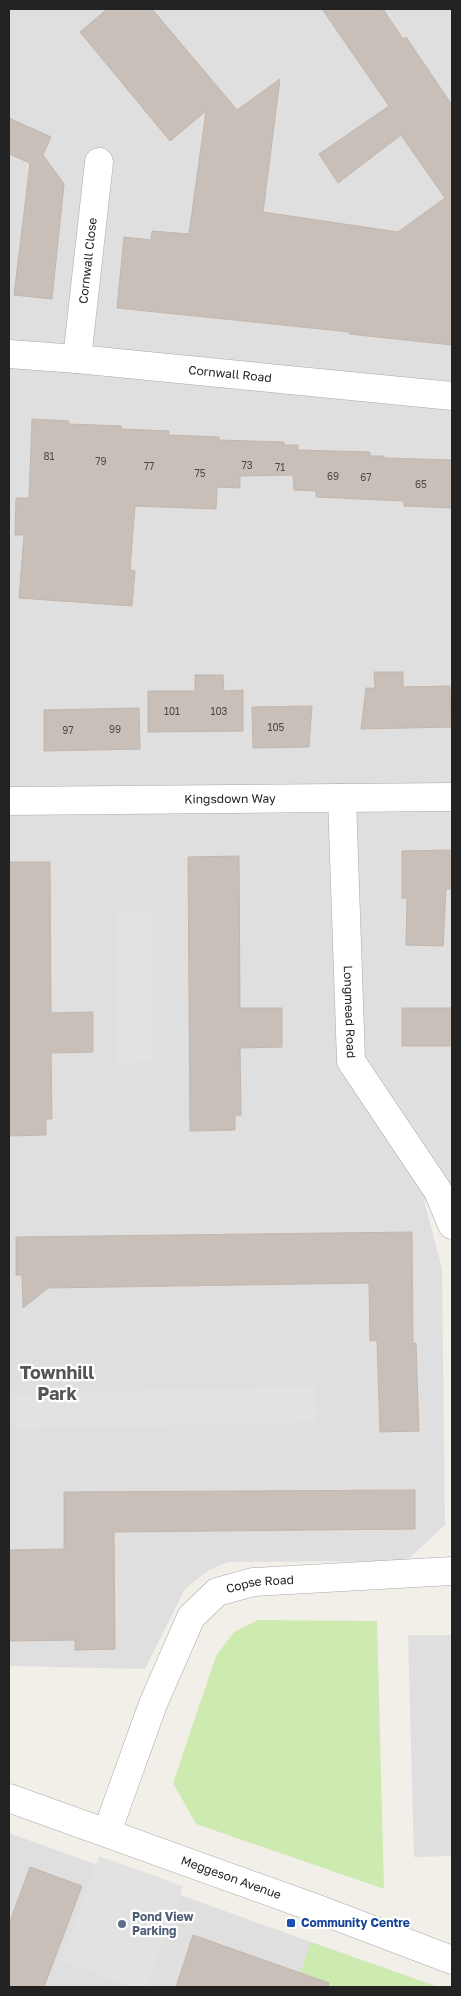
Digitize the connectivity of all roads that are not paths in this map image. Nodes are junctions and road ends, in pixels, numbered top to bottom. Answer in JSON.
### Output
{"nodes":[{"id":1,"x":99,"y":162,"type":"dead end"},
{"id":2,"x":9,"y":354,"type":"edge"},
{"id":3,"x":77,"y":359,"type":"junction"},
{"id":4,"x":452,"y":396,"type":"edge"},
{"id":5,"x":452,"y":797,"type":"edge"},
{"id":6,"x":342,"y":798,"type":"junction"},
{"id":7,"x":9,"y":801,"type":"edge"},
{"id":8,"x":452,"y":1225,"type":"edge"},
{"id":9,"x":452,"y":1571,"type":"edge"},
{"id":10,"x":9,"y":1798,"type":"edge"},
{"id":11,"x":107,"y":1832,"type":"junction"},
{"id":12,"x":452,"y":1960,"type":"edge"}],
"edges":[{"from":1,"to":3,"type":"street","name":"Cornwall Close"},
{"from":2,"to":3,"type":"street","name":"Cornwall Road"},
{"from":3,"to":4,"type":"street","name":"Cornwall Road"},
{"from":5,"to":6,"type":"street","name":"Kingsdown Way"},
{"from":6,"to":7,"type":"street","name":"Kingsdown Way"},
{"from":6,"to":8,"type":"street","name":"Longmead Road"},
{"from":9,"to":11,"type":"street","name":"Copse Road"},
{"from":10,"to":11,"type":"street","name":"Meggeson Avenue"},
{"from":11,"to":12,"type":"street","name":"Meggeson Avenue"}]}
